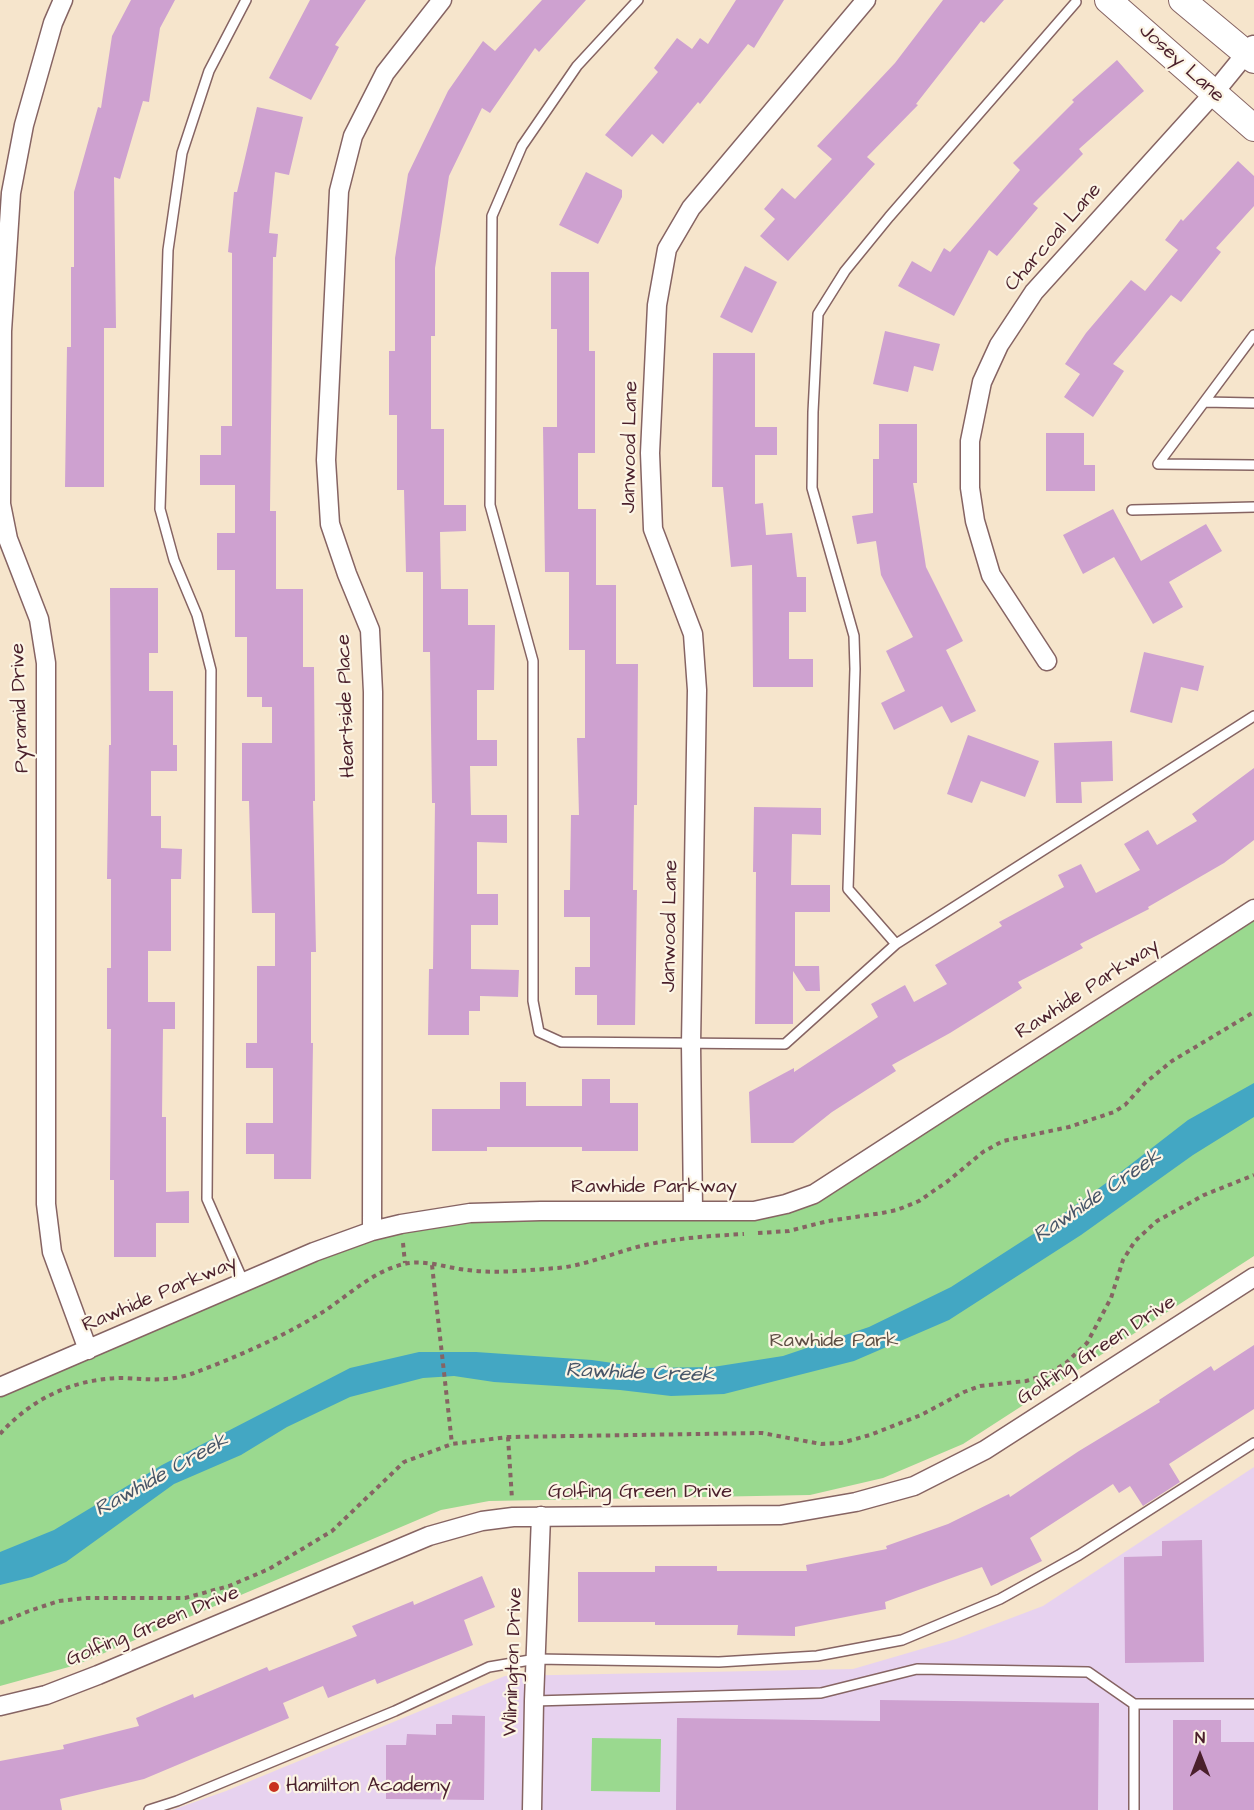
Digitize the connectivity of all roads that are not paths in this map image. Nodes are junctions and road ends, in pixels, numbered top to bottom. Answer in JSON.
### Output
{"nodes":[{"id":1,"x":63,"y":0,"type":"edge"},
{"id":2,"x":246,"y":0,"type":"edge"},
{"id":3,"x":442,"y":0,"type":"edge"},
{"id":4,"x":638,"y":0,"type":"edge"},
{"id":5,"x":866,"y":0,"type":"edge"},
{"id":6,"x":1108,"y":0,"type":"edge"},
{"id":7,"x":1182,"y":0,"type":"edge"},
{"id":8,"x":1076,"y":2,"type":"dead end"},
{"id":9,"x":1251,"y":52,"type":"edge"},
{"id":10,"x":1213,"y":94,"type":"junction"},
{"id":11,"x":1254,"y":128,"type":"edge"},
{"id":12,"x":1,"y":332,"type":"edge"},
{"id":13,"x":1254,"y":335,"type":"edge"},
{"id":14,"x":1204,"y":402,"type":"junction"},
{"id":15,"x":1254,"y":403,"type":"edge"},
{"id":16,"x":1254,"y":465,"type":"edge"},
{"id":17,"x":1,"y":486,"type":"edge"},
{"id":18,"x":1254,"y":507,"type":"edge"},
{"id":19,"x":1132,"y":510,"type":"dead end"},
{"id":20,"x":1047,"y":662,"type":"dead end"},
{"id":21,"x":1254,"y":716,"type":"edge"},
{"id":22,"x":1254,"y":909,"type":"edge"},
{"id":23,"x":896,"y":944,"type":"junction"},
{"id":24,"x":691,"y":1044,"type":"junction"},
{"id":25,"x":693,"y":1211,"type":"junction"},
{"id":26,"x":372,"y":1231,"type":"junction"},
{"id":27,"x":1254,"y":1277,"type":"edge"},
{"id":28,"x":244,"y":1283,"type":"junction"},
{"id":29,"x":88,"y":1350,"type":"junction"},
{"id":30,"x":0,"y":1387,"type":"edge"},
{"id":31,"x":1254,"y":1443,"type":"edge"},
{"id":32,"x":541,"y":1516,"type":"junction"},
{"id":33,"x":536,"y":1659,"type":"junction"},
{"id":34,"x":534,"y":1701,"type":"junction"},
{"id":35,"x":1134,"y":1704,"type":"junction"},
{"id":36,"x":1254,"y":1704,"type":"edge"},
{"id":37,"x":0,"y":1706,"type":"edge"},
{"id":38,"x":149,"y":1810,"type":"edge"},
{"id":39,"x":532,"y":1810,"type":"edge"},
{"id":40,"x":1134,"y":1810,"type":"edge"}],
"edges":[{"from":1,"to":12,"type":"street","name":"Pyramid Drive"},
{"from":2,"to":28,"type":"lane"},
{"from":3,"to":26,"type":"street","name":"Heartside Place"},
{"from":4,"to":24,"type":"lane"},
{"from":5,"to":24,"type":"street","name":"Janwood Lane"},
{"from":6,"to":10,"type":"main road","name":"Josey Lane"},
{"from":7,"to":9,"type":"main road"},
{"from":8,"to":23,"type":"lane"},
{"from":9,"to":10,"type":"street","name":"Charcoal Lane"},
{"from":10,"to":11,"type":"main road","name":"Josey Lane"},
{"from":10,"to":20,"type":"street","name":"Charcoal Lane"},
{"from":12,"to":17,"type":"street","name":"Pyramid Drive"},
{"from":13,"to":14,"type":"lane"},
{"from":14,"to":15,"type":"lane"},
{"from":14,"to":16,"type":"lane"},
{"from":17,"to":29,"type":"street","name":"Pyramid Drive"},
{"from":18,"to":19,"type":"lane"},
{"from":21,"to":23,"type":"lane"},
{"from":22,"to":25,"type":"street","name":"Rawhide Parkway"},
{"from":23,"to":24,"type":"lane"},
{"from":24,"to":25,"type":"street","name":"Janwood Lane"},
{"from":25,"to":26,"type":"street","name":"Rawhide Parkway"},
{"from":26,"to":28,"type":"street","name":"Rawhide Parkway"},
{"from":27,"to":32,"type":"street","name":"Golfing Green Drive"},
{"from":28,"to":29,"type":"street","name":"Rawhide Parkway"},
{"from":29,"to":30,"type":"street","name":"Rawhide Parkway"},
{"from":31,"to":33,"type":"lane"},
{"from":32,"to":33,"type":"street","name":"Wilmington Drive"},
{"from":32,"to":37,"type":"street","name":"Golfing Green Drive"},
{"from":33,"to":34,"type":"street","name":"Wilmington Drive"},
{"from":33,"to":38,"type":"lane"},
{"from":34,"to":35,"type":"lane"},
{"from":34,"to":39,"type":"street","name":"Wilmington Drive"},
{"from":35,"to":36,"type":"lane"},
{"from":35,"to":40,"type":"lane"}]}
